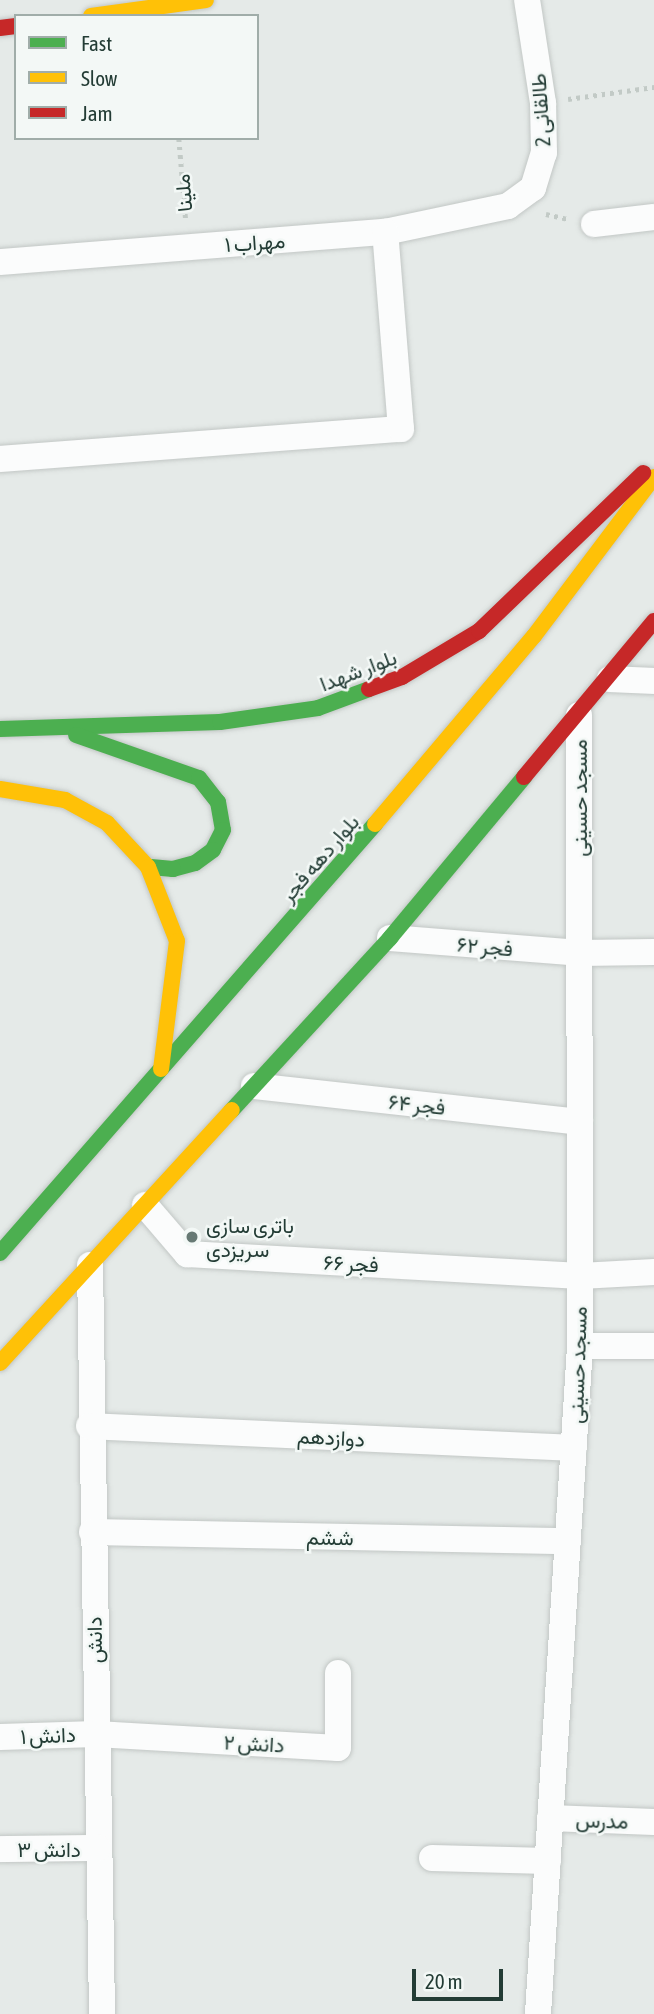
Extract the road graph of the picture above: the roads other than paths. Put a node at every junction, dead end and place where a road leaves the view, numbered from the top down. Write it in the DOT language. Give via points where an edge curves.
graph roads {
  1 [pos="206,0"];
  2 [pos="527,0"];
  3 [pos="105,14"];
  4 [pos="508,206"];
  5 [pos="654,218"];
  6 [pos="594,224"];
  7 [pos="385,232"];
  8 [pos="0,262"];
  9 [pos="0,460"];
  10 [pos="654,462"];
  11 [pos="654,477"];
  12 [pos="654,621"];
  13 [pos="610,678"];
  14 [pos="654,681"];
  15 [pos="579,715"];
  16 [pos="55,727"];
  17 [pos="0,729"];
  18 [pos="0,789"];
  19 [pos="148,867"];
  20 [pos="390,938"];
  21 [pos="654,952"];
  22 [pos="579,953"];
  23 [pos="161,1069"];
  24 [pos="254,1086"];
  25 [pos="580,1122"];
  26 [pos="145,1205"];
  27 [pos="0,1253"];
  28 [pos="89,1265"];
  29 [pos="654,1272"];
  30 [pos="580,1276"];
  31 [pos="580,1346"];
  32 [pos="654,1346"];
  33 [pos="0,1363"];
  34 [pos="89,1426"];
  35 [pos="574,1448"];
  36 [pos="92,1532"];
  37 [pos="568,1541"];
  38 [pos="338,1673"];
  39 [pos="96,1734"];
  40 [pos="0,1737"];
  41 [pos="550,1818"];
  42 [pos="654,1822"];
  43 [pos="0,1849"];
  44 [pos="98,1849"];
  45 [pos="432,1858"];
  46 [pos="548,1861"];
  47 [pos="102,2014"];
  48 [pos="538,2014"];
  1 -- 3 [label="main road"];
  2 -- 4 [label="street, طالقانی 2" via="543,103 544,153 533,188"];
  4 -- 7 [label="street, مهراب ۱"];
  5 -- 6 [label="street"];
  7 -- 8 [label="street, مهراب ۱"];
  7 -- 9 [label="street" via="401,429"];
  10 -- 16 [label="main road, بلوار شهدا" via="479,631 402,677 318,708 220,722"];
  11 -- 23 [label="main road, بلوار دهه فجر" via="534,636"];
  12 -- 13 [label="main road"];
  13 -- 14 [label="street"];
  13 -- 15 [label="main road"];
  15 -- 20 [label="main road"];
  15 -- 22 [label="street, مسجد حسینی"];
  16 -- 17 [label="main road, بلوار شهدا"];
  16 -- 19 [label="main road" via="199,779 218,802 223,830 213,850 195,863 173,869"];
  18 -- 19 [label="main road" via="65,800 107,823"];
  19 -- 23 [label="main road" via="177,941"];
  20 -- 22 [label="street, فجر ۶۲"];
  20 -- 24 [label="main road"];
  21 -- 22 [label="street, فجر ۶۲"];
  22 -- 25 [label="street, مسجد حسینی"];
  23 -- 27 [label="main road, بلوار دهه فجر"];
  24 -- 25 [label="street, فجر ۶۴"];
  24 -- 26 [label="main road"];
  25 -- 30 [label="street, مسجد حسینی"];
  26 -- 28 [label="main road"];
  26 -- 30 [label="street, فجر ۶۶" via="187,1254"];
  28 -- 33 [label="main road"];
  28 -- 34 [label="street, دانش"];
  29 -- 30 [label="street, فجر ۶۶"];
  30 -- 31 [label="street, مسجد حسینی"];
  31 -- 32 [label="street"];
  31 -- 35 [label="street, مسجد حسینی"];
  34 -- 35 [label="street, دوازدهم"];
  34 -- 36 [label="street, دانش"];
  35 -- 37 [label="street, مسجد حسینی"];
  36 -- 37 [label="street, ششم"];
  36 -- 39 [label="street, دانش"];
  37 -- 41 [label="street, مسجد حسینی"];
  38 -- 39 [label="street, دانش ۲" via="338,1748"];
  39 -- 40 [label="street, دانش ۱"];
  39 -- 44 [label="street, دانش"];
  41 -- 42 [label="street, مدرس"];
  41 -- 46 [label="street, مسجد حسینی"];
  43 -- 44 [label="street, دانش ۳"];
  44 -- 47 [label="street, دانش"];
  45 -- 46 [label="street"];
  46 -- 48 [label="street, مسجد حسینی"];
}
